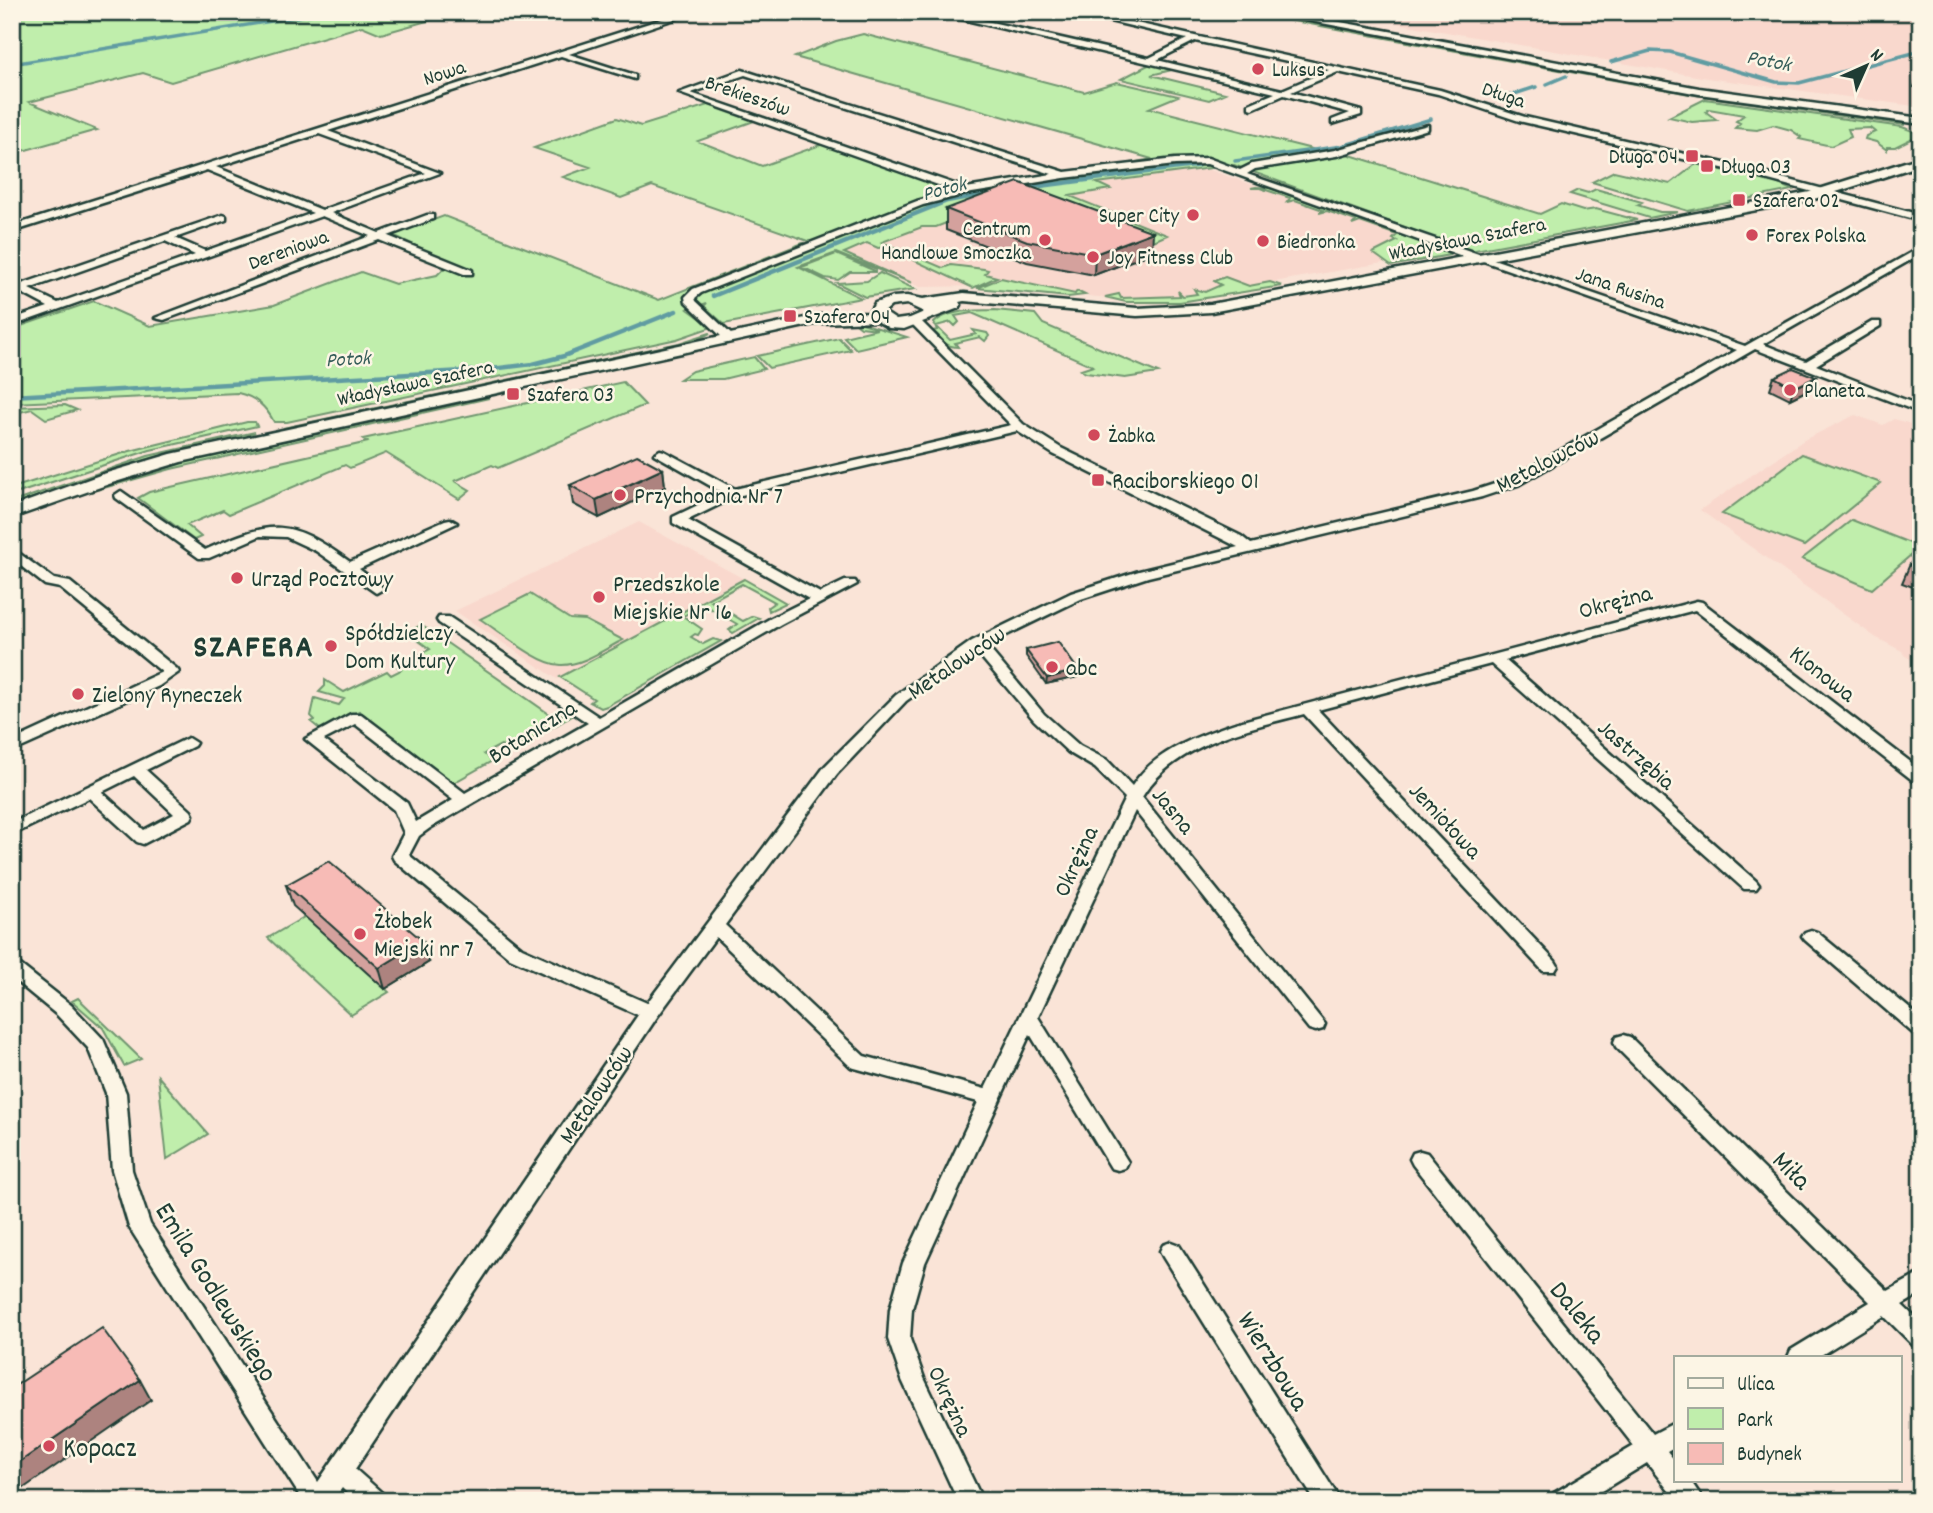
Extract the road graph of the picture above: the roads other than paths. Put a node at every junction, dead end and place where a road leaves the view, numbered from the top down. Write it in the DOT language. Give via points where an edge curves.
graph roads {
  1 [pos="692,12"];
  2 [pos="936,12"];
  3 [pos="1075,12"];
  4 [pos="1268,12"];
  5 [pos="1294,12"];
  6 [pos="1365,28"];
  7 [pos="1194,38"];
  8 [pos="562,54"];
  9 [pos="1151,60"];
  10 [pos="1339,69"];
  11 [pos="632,77"];
  12 [pos="1286,93"];
  13 [pos="1252,106"];
  14 [pos="1921,115"];
  15 [pos="1921,121"];
  16 [pos="1335,122"];
  17 [pos="1425,127"];
  18 [pos="320,131"];
  19 [pos="1921,160"];
  20 [pos="208,167"];
  21 [pos="1237,173"];
  22 [pos="1064,175"];
  23 [pos="965,191"];
  24 [pos="1826,193"];
  25 [pos="321,213"];
  26 [pos="430,217"];
  27 [pos="1921,218"];
  28 [pos="223,219"];
  29 [pos="12,229"];
  30 [pos="378,236"];
  31 [pos="166,238"];
  32 [pos="1921,250"];
  33 [pos="205,255"];
  34 [pos="1482,258"];
  35 [pos="468,272"];
  36 [pos="16,290"];
  37 [pos="57,307"];
  38 [pos="927,307"];
  39 [pos="879,312"];
  40 [pos="160,318"];
  41 [pos="916,322"];
  42 [pos="12,323"];
  43 [pos="1876,324"];
  44 [pos="729,338"];
  45 [pos="1751,347"];
  46 [pos="1807,365"];
  47 [pos="1921,410"];
  48 [pos="1019,427"];
  49 [pos="660,454"];
  50 [pos="733,493"];
  51 [pos="121,495"];
  52 [pos="12,513"];
  53 [pos="450,523"];
  54 [pos="1247,548"];
  55 [pos="12,552"];
  56 [pos="349,568"];
  57 [pos="850,584"];
  58 [pos="376,589"];
  59 [pos="818,598"];
  60 [pos="1696,605"];
  61 [pos="444,620"];
  62 [pos="977,644"];
  63 [pos="1493,658"];
  64 [pos="1307,708"];
  65 [pos="598,723"];
  66 [pos="188,743"];
  67 [pos="12,747"];
  68 [pos="136,769"];
  69 [pos="1921,778"];
  70 [pos="91,791"];
  71 [pos="1133,798"];
  72 [pos="464,801"];
  73 [pos="12,830"];
  74 [pos="412,833"];
  75 [pos="1750,885"];
  76 [pos="714,925"];
  77 [pos="1811,936"];
  78 [pos="1549,966"];
  79 [pos="12,968"];
  80 [pos="650,1012"];
  81 [pos="1029,1017"];
  82 [pos="1316,1024"];
  83 [pos="1921,1029"];
  84 [pos="1623,1042"];
  85 [pos="990,1098"];
  86 [pos="1420,1159"];
  87 [pos="1118,1162"];
  88 [pos="1171,1251"];
  89 [pos="1921,1282"];
  90 [pos="1887,1303"];
  91 [pos="1921,1338"];
  92 [pos="1801,1356"];
  93 [pos="1674,1434"];
  94 [pos="1650,1448"];
  95 [pos="339,1470"];
  96 [pos="1674,1478"];
  97 [pos="1677,1482"];
  98 [pos="318,1501"];
  99 [pos="373,1501"];
  100 [pos="971,1501"];
  101 [pos="1329,1501"];
  102 [pos="1563,1501"];
  103 [pos="1692,1501"];
  1 -- 8 [label="street, Nowa"];
  2 -- 9 [label="street"];
  3 -- 7 [label="street, Długa"];
  4 -- 6 [label="street"];
  5 -- 6 [label="street"];
  6 -- 14 [label="street" via="1704,86"];
  6 -- 15 [label="street" via="1699,91"];
  7 -- 9 [label="street"];
  7 -- 10 [label="street, Długa"];
  8 -- 11 [label="street"];
  8 -- 18 [label="street, Nowa"];
  9 -- 12 [label="street"];
  10 -- 12 [label="street"];
  10 -- 24 [label="street, Długa" via="1440,92 1547,126"];
  12 -- 13 [label="street"];
  12 -- 16 [label="street" via="1358,113"];
  17 -- 21 [label="street" via="1336,153"];
  18 -- 20 [label="street, Nowa"];
  18 -- 25 [label="street" via="435,173"];
  19 -- 24 [label="street, Władysława Szafera"];
  20 -- 25 [label="street"];
  20 -- 29 [label="street, Nowa"];
  21 -- 22 [label="street, Brekieszów" via="1208,161 1191,160"];
  21 -- 34 [label="street"];
  22 -- 23 [label="street, Brekieszów"];
  22 -- 23 [label="street, Brekieszów" via="745,72 684,93"];
  23 -- 44 [label="street" via="920,203 697,291 691,302"];
  24 -- 27 [label="street, Długa"];
  24 -- 34 [label="street, Władysława Szafera"];
  25 -- 30 [label="street"];
  25 -- 33 [label="street"];
  26 -- 30 [label="street, Dereniowa"];
  28 -- 31 [label="street"];
  30 -- 35 [label="street"];
  30 -- 40 [label="street, Dereniowa"];
  31 -- 33 [label="street"];
  31 -- 36 [label="street"];
  32 -- 45 [label="street, Metalowców"];
  33 -- 37 [label="street"];
  34 -- 38 [label="street, Władysława Szafera" via="1185,311 1112,311 974,299"];
  34 -- 45 [label="street, Jana Rusina"];
  36 -- 37 [label="street"];
  37 -- 42 [label="street"];
  38 -- 39 [label="street" via="899,300"];
  38 -- 41 [label="street" via="927,318"];
  39 -- 41 [label="street" via="890,322"];
  39 -- 44 [label="street, Władysława Szafera"];
  41 -- 48 [label="street"];
  43 -- 46 [label="street"];
  44 -- 52 [label="street, Władysława Szafera" via="177,458"];
  45 -- 46 [label="street, Jana Rusina"];
  45 -- 54 [label="street, Metalowców" via="1514,482"];
  46 -- 47 [label="street, Jana Rusina"];
  48 -- 50 [label="street"];
  48 -- 54 [label="street"];
  49 -- 50 [label="street"];
  50 -- 59 [label="street" via="678,520"];
  51 -- 56 [label="street" via="204,555 260,531 288,530"];
  53 -- 56 [label="street"];
  54 -- 62 [label="street, Metalowców" via="1076,596"];
  55 -- 67 [label="street" via="50,582 65,585 172,672"];
  56 -- 58 [label="street"];
  57 -- 59 [label="street"];
  59 -- 65 [label="street"];
  60 -- 63 [label="street, Okrężna"];
  60 -- 69 [label="street, Klonowa"];
  61 -- 65 [label="street, Botaniczna"];
  62 -- 71 [label="street, Jasna" via="1039,717 1074,749 1109,771"];
  62 -- 76 [label="street, Metalowców" via="901,698 847,750"];
  63 -- 64 [label="street, Okrężna"];
  63 -- 75 [label="street, Jastrzębia"];
  64 -- 71 [label="street, Okrężna" via="1240,726 1193,745 1150,772"];
  64 -- 78 [label="street, Jemiołowa"];
  65 -- 72 [label="street, Botaniczna"];
  66 -- 68 [label="street"];
  68 -- 70 [label="street"];
  68 -- 70 [label="street" via="185,815 143,838"];
  70 -- 73 [label="street"];
  71 -- 81 [label="street, Okrężna"];
  71 -- 82 [label="street, Jasna"];
  72 -- 74 [label="street, Botaniczna"];
  72 -- 74 [label="street" via="356,717 313,739 401,807"];
  74 -- 80 [label="street" via="400,856 516,953"];
  76 -- 80 [label="street, Metalowców"];
  76 -- 85 [label="street" via="858,1062"];
  77 -- 83 [label="street"];
  79 -- 98 [label="street, Emila Godlewskiego" via="64,1010 96,1044 116,1093 122,1170 140,1227"];
  80 -- 95 [label="street, Metalowców"];
  81 -- 85 [label="street, Okrężna"];
  81 -- 87 [label="street"];
  84 -- 90 [label="street, Miła"];
  85 -- 100 [label="street, Okrężna" via="914,1263 901,1309 899,1339 913,1380"];
  86 -- 94 [label="street, Daleka"];
  88 -- 101 [label="street, Wierzbowa"];
  89 -- 90 [label="street"];
  90 -- 91 [label="street, Miła"];
  90 -- 92 [label="street"];
  93 -- 94 [label="street"];
  94 -- 96 [label="street, Daleka"];
  94 -- 102 [label="street"];
  95 -- 98 [label="street, Metalowców"];
  95 -- 99 [label="street"];
  97 -- 103 [label="street, Daleka"];
}
